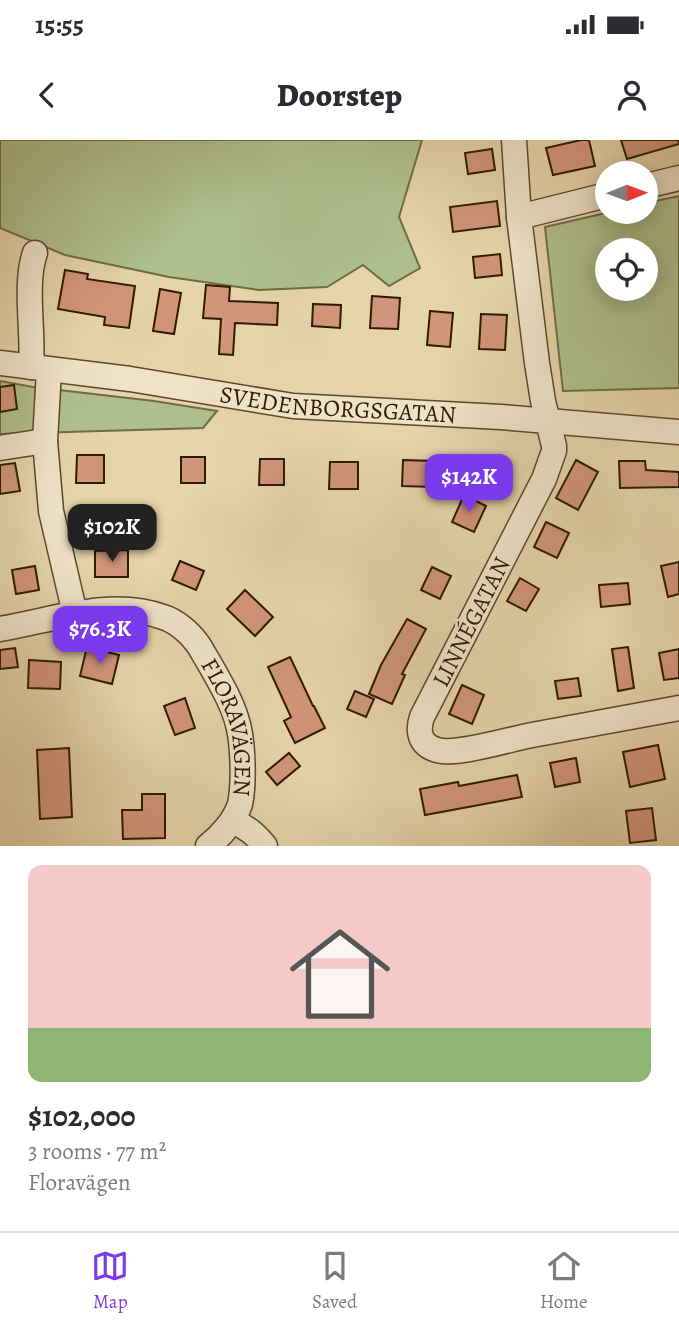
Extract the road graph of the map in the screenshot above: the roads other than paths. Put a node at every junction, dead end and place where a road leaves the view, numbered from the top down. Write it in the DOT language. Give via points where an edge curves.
graph roads {
  1 [pos="514,140"];
  2 [pos="679,178"];
  3 [pos="658,183"];
  4 [pos="595,198"];
  5 [pos="519,217"];
  6 [pos="35,253"];
  7 [pos="0,363"];
  8 [pos="40,368"];
  9 [pos="547,421"];
  10 [pos="679,432"];
  11 [pos="46,441"];
  12 [pos="0,448"];
  13 [pos="75,614"];
  14 [pos="0,629"];
  15 [pos="679,708"];
  16 [pos="232,821"];
  17 [pos="208,846"];
  18 [pos="265,846"];
  1 -- 5 [label="street, LINNÉGATAN"];
  2 -- 3 [label="street"];
  4 -- 5 [label="street"];
  5 -- 9 [label="street, LINNÉGATAN"];
  6 -- 8 [label="street" via="30,278 33,351"];
  7 -- 8 [label="street, SVEDENBORGSGATAN"];
  8 -- 9 [label="street, SVEDENBORGSGATAN" via="293,406"];
  8 -- 11 [label="street"];
  9 -- 10 [label="street, SVEDENBORGSGATAN"];
  9 -- 15 [label="street, LINNÉGATAN" via="555,446 544,479 422,717 420,735 435,750 457,751"];
  11 -- 12 [label="street"];
  11 -- 13 [label="street" via="51,511"];
  13 -- 14 [label="street, FLORAVÄGEN"];
  13 -- 16 [label="street, FLORAVÄGEN" via="148,612 168,618 197,643 224,689 240,733 240,804"];
  16 -- 17 [label="street, FLORAVÄGEN"];
  16 -- 18 [label="street" via="254,832"];
}
